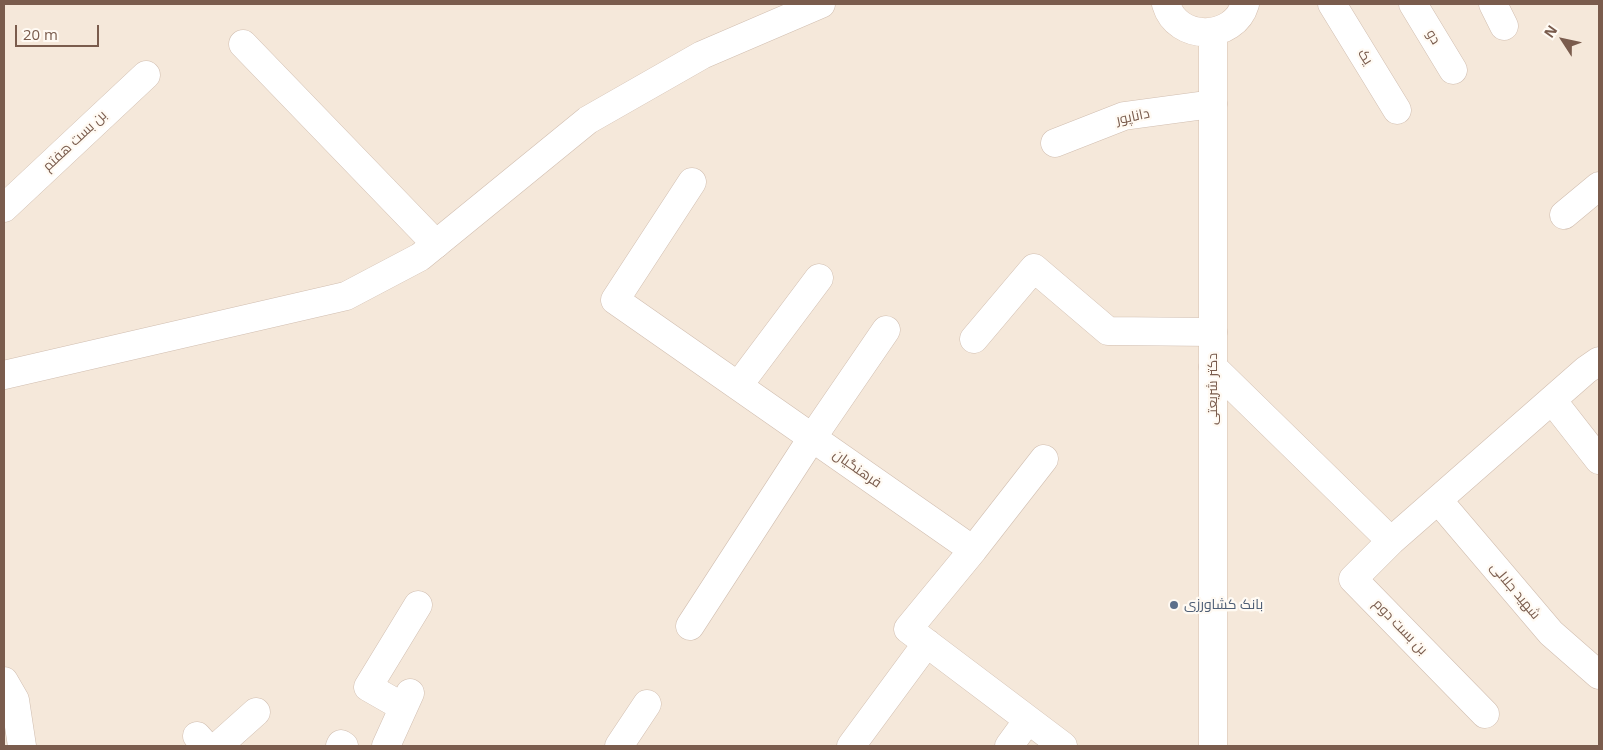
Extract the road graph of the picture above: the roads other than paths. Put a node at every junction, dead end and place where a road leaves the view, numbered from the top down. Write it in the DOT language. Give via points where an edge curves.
graph roads {
  1 [pos="821,4"];
  2 [pos="1166,4"];
  3 [pos="1245,4"];
  4 [pos="1332,4"];
  5 [pos="1413,4"];
  6 [pos="1213,33"];
  7 [pos="243,44"];
  8 [pos="1453,70"];
  9 [pos="146,74"];
  10 [pos="1213,104"];
  11 [pos="1398,110"];
  12 [pos="1055,143"];
  13 [pos="692,182"];
  14 [pos="1599,186"];
  15 [pos="4,208"];
  16 [pos="1564,215"];
  17 [pos="436,244"];
  18 [pos="819,278"];
  19 [pos="886,330"];
  20 [pos="1213,332"];
  21 [pos="974,339"];
  22 [pos="1599,361"];
  23 [pos="1213,368"];
  24 [pos="4,375"];
  25 [pos="738,386"];
  26 [pos="1552,400"];
  27 [pos="812,438"];
  28 [pos="1044,459"];
  29 [pos="1599,460"];
  30 [pos="1438,500"];
  31 [pos="1391,540"];
  32 [pos="973,550"];
  33 [pos="418,605"];
  34 [pos="690,626"];
  35 [pos="927,643"];
  36 [pos="1599,675"];
  37 [pos="4,681"];
  38 [pos="647,704"];
  39 [pos="256,712"];
  40 [pos="1485,714"];
  41 [pos="1028,720"];
  42 [pos="207,743"];
  43 [pos="22,746"];
  44 [pos="340,746"];
  45 [pos="344,746"];
  46 [pos="386,746"];
  47 [pos="619,746"];
  48 [pos="851,746"];
  49 [pos="1009,746"];
  50 [pos="1063,746"];
  51 [pos="1213,746"];
  1 -- 17 [label="street" via="702,55 588,120"];
  2 -- 6 [label="street" via="1174,19 1185,28"];
  3 -- 6 [label="street" via="1237,19"];
  4 -- 11 [label="street, یک"];
  5 -- 8 [label="street, دو"];
  6 -- 10 [label="street, دکتر شریعتی"];
  7 -- 17 [label="street"];
  9 -- 15 [label="street, بن بست هفتم"];
  10 -- 12 [label="street, داناپور" via="1124,116"];
  10 -- 20 [label="street, دکتر شریعتی"];
  13 -- 25 [label="street, فرهنگیان" via="615,300"];
  14 -- 16 [label="street"];
  17 -- 24 [label="street" via="420,257 346,296"];
  18 -- 25 [label="street"];
  19 -- 27 [label="street"];
  20 -- 21 [label="street" via="1108,331 1034,268"];
  20 -- 23 [label="street, دکتر شریعتی"];
  22 -- 26 [label="street"];
  23 -- 31 [label="street"];
  23 -- 51 [label="street, دکتر شریعتی"];
  25 -- 27 [label="street, فرهنگیان"];
  26 -- 29 [label="street"];
  26 -- 30 [label="street"];
  27 -- 32 [label="street, فرهنگیان"];
  27 -- 34 [label="street"];
  28 -- 32 [label="street"];
  30 -- 31 [label="street"];
  30 -- 36 [label="street, شهید جلالی" via="1551,633"];
  31 -- 40 [label="street, بن بست دوم" via="1353,579"];
  32 -- 35 [label="street" via="908,629"];
  33 -- 46 [label="street" via="368,687 407,700"];
  35 -- 41 [label="street"];
  35 -- 48 [label="street"];
  37 -- 43 [label="street" via="15,700"];
  38 -- 47 [label="street"];
  39 -- 42 [label="street"];
  41 -- 49 [label="street"];
  41 -- 50 [label="street"];
  44 -- 45 [label="street"];
}
